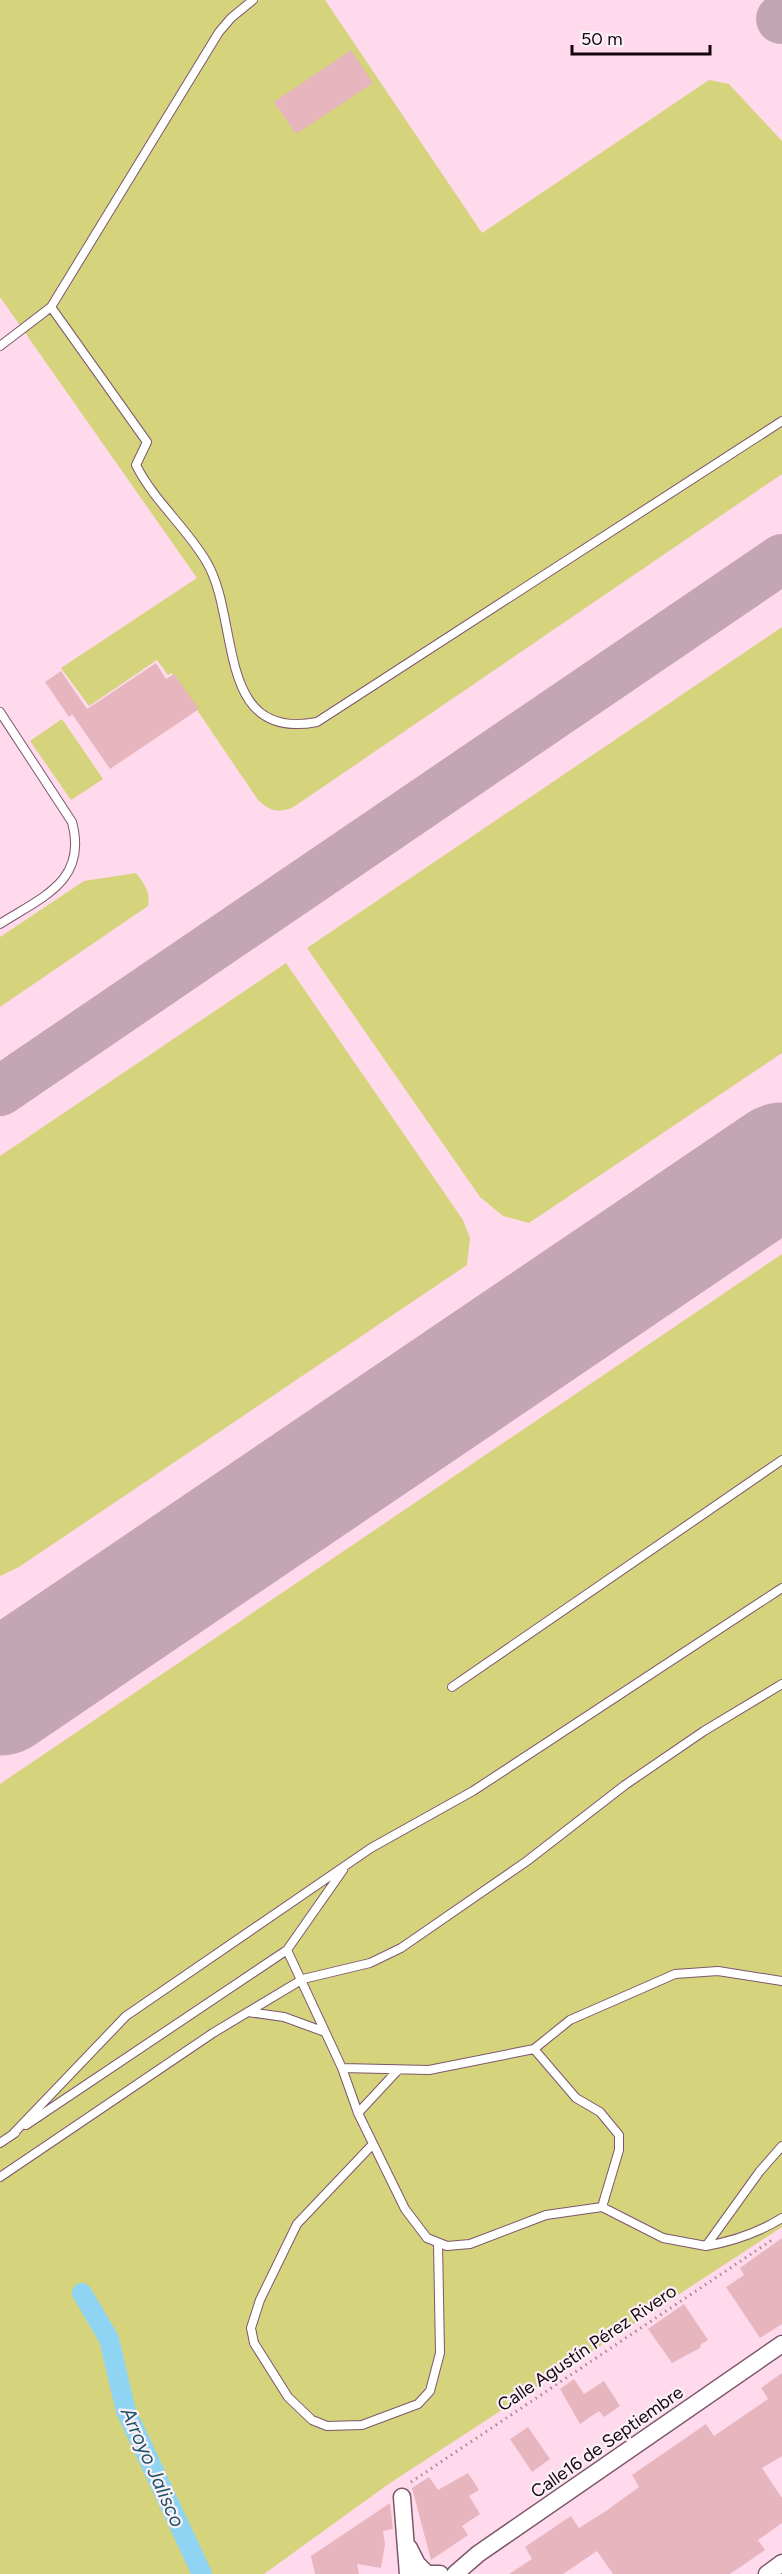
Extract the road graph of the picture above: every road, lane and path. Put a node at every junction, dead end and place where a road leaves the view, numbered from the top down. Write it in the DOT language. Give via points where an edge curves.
graph roads {
  1 [pos="253,0"];
  2 [pos="51,307"];
  3 [pos="0,346"];
  4 [pos="782,421"];
  5 [pos="0,712"];
  6 [pos="0,924"];
  7 [pos="782,1460"];
  8 [pos="782,1588"];
  9 [pos="782,1684"];
  10 [pos="452,1687"];
  11 [pos="346,1866"];
  12 [pos="287,1950"];
  13 [pos="303,1978"];
  14 [pos="782,1981"];
  15 [pos="248,2012"];
  16 [pos="325,2032"];
  17 [pos="534,2049"];
  18 [pos="342,2068"];
  19 [pos="398,2070"];
  20 [pos="358,2113"];
  21 [pos="12,2135"];
  22 [pos="0,2143"];
  23 [pos="373,2144"];
  24 [pos="782,2146"];
  25 [pos="0,2177"];
  26 [pos="602,2207"];
  27 [pos="782,2218"];
  28 [pos="782,2234"];
  29 [pos="438,2242"];
  30 [pos="706,2246"];
  31 [pos="782,2344"];
  32 [pos="404,2491"];
  33 [pos="406,2542"];
  34 [pos="478,2554"];
  35 [pos="782,2564"];
  36 [pos="408,2574"];
  37 [pos="440,2574"];
  38 [pos="455,2574"];
  39 [pos="478,2574"];
  40 [pos="767,2574"];
  1 -- 2 [label="lane" via="219,32"];
  2 -- 3 [label="lane"];
  2 -- 4 [label="lane" via="147,442 136,465 144,481 206,560 221,593 234,668 251,703 269,721 297,726 317,722"];
  5 -- 6 [label="lane" via="72,822 77,839 76,858 60,885"];
  7 -- 10 [label="lane"];
  8 -- 11 [label="lane" via="473,1791"];
  9 -- 13 [label="lane" via="694,1737 527,1861 401,1948 370,1963"];
  11 -- 12 [label="lane"];
  11 -- 21 [label="lane" via="126,2016"];
  12 -- 13 [label="lane"];
  12 -- 21 [label="lane"];
  13 -- 15 [label="lane"];
  13 -- 16 [label="lane"];
  14 -- 17 [label="lane" via="718,1971 675,1974 570,2020"];
  15 -- 16 [label="lane" via="284,2017"];
  15 -- 25 [label="lane"];
  16 -- 18 [label="lane"];
  17 -- 19 [label="lane" via="429,2070"];
  17 -- 26 [label="lane" via="576,2098 600,2112 619,2135 620,2150"];
  18 -- 19 [label="lane"];
  18 -- 20 [label="lane"];
  19 -- 20 [label="lane"];
  20 -- 23 [label="lane"];
  21 -- 22 [label="lane"];
  23 -- 29 [label="lane" via="405,2209 428,2238"];
  23 -- 29 [label="lane" via="297,2224 260,2300 251,2328 254,2343 288,2397 312,2420 327,2426 362,2425 418,2404 430,2391 440,2353"];
  24 -- 30 [label="lane"];
  26 -- 29 [label="lane" via="546,2215 470,2244 447,2246"];
  26 -- 30 [label="lane" via="663,2238"];
  27 -- 30 [label="lane" via="735,2241"];
  28 -- 32 [label="path, Calle Agustín Pérez Rivero"];
  31 -- 34 [label="street, Calle16 de Septiembre"];
  32 -- 33 [label="street"];
  33 -- 36 [label="street"];
  33 -- 37 [label="street" via="427,2574"];
  34 -- 38 [label="street, Calle16 de Septiembre"];
  34 -- 39 [label="street"];
  35 -- 40 [label="street"];
}
